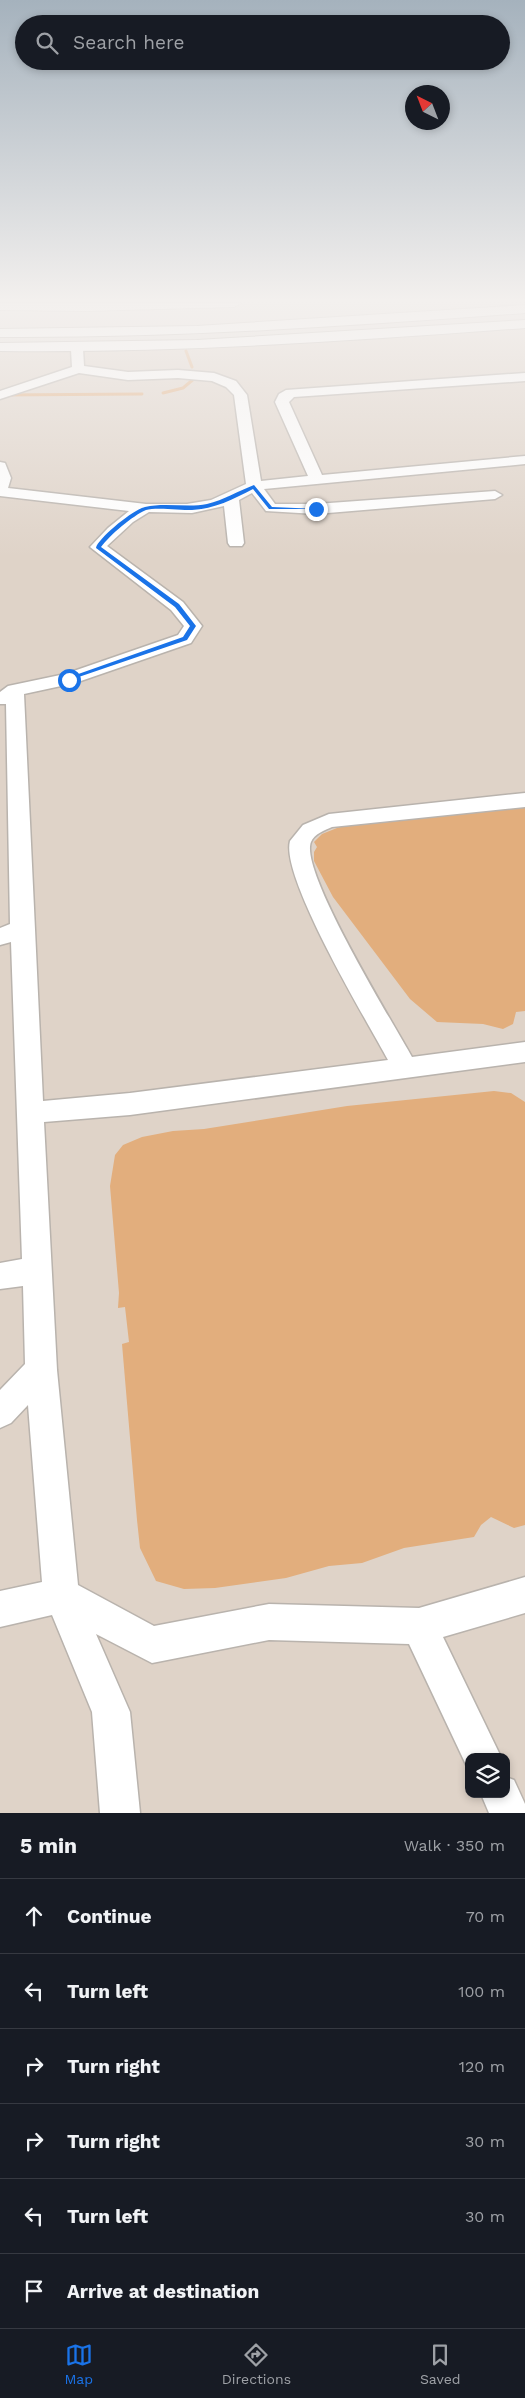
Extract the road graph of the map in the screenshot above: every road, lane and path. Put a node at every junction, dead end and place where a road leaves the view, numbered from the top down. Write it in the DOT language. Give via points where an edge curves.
graph roads {
  1 [pos="22,388"];
  2 [pos="234,388"];
  3 [pos="370,388"];
  4 [pos="0,395"];
  5 [pos="525,460"];
  6 [pos="0,466"];
  7 [pos="316,480"];
  8 [pos="254,486"];
  9 [pos="0,491"];
  10 [pos="495,495"];
  11 [pos="231,499"];
  12 [pos="145,508"];
  13 [pos="236,543"];
  14 [pos="8,696"];
  15 [pos="525,800"];
  16 [pos="11,932"];
  17 [pos="525,1052"];
  18 [pos="405,1067"];
  19 [pos="30,1113"];
  20 [pos="37,1270"];
  21 [pos="0,1276"];
  22 [pos="41,1370"];
  23 [pos="0,1412"];
  24 [pos="62,1595"];
  25 [pos="525,1595"];
  26 [pos="0,1609"];
  27 [pos="418,1626"];
  28 [pos="480,1753"];
  29 [pos="502,1798"];
  30 [pos="120,1813"];
  31 [pos="509,1813"];
  1 -- 4 [label="lane"];
  2 -- 8 [label="lane" via="240,395"];
  3 -- 7 [label="lane" via="291,393 284,397 282,402"];
  5 -- 7 [label="lane"];
  6 -- 9 [label="lane" via="4,478"];
  7 -- 8 [label="lane"];
  8 -- 10 [label="lane" via="271,508 316,509"];
  8 -- 11 [label="lane"];
  9 -- 12 [label="lane"];
  11 -- 12 [label="lane" via="194,508"];
  11 -- 13 [label="lane"];
  12 -- 14 [label="lane" via="107,535 98,547 177,606 193,626 185,639 69,680"];
  14 -- 16 [label="lane"];
  15 -- 18 [label="lane" via="330,822 308,829 298,845 301,868"];
  16 -- 19 [label="lane"];
  17 -- 18 [label="lane"];
  18 -- 19 [label="lane" via="130,1104"];
  19 -- 20 [label="lane"];
  20 -- 21 [label="lane"];
  20 -- 22 [label="lane"];
  22 -- 23 [label="lane"];
  22 -- 24 [label="lane"];
  24 -- 26 [label="lane"];
  24 -- 27 [label="lane" via="152,1645 269,1622"];
  24 -- 30 [label="lane" via="111,1712"];
  25 -- 27 [label="lane"];
  27 -- 28 [label="lane"];
  29 -- 31 [label="lane"];
}
